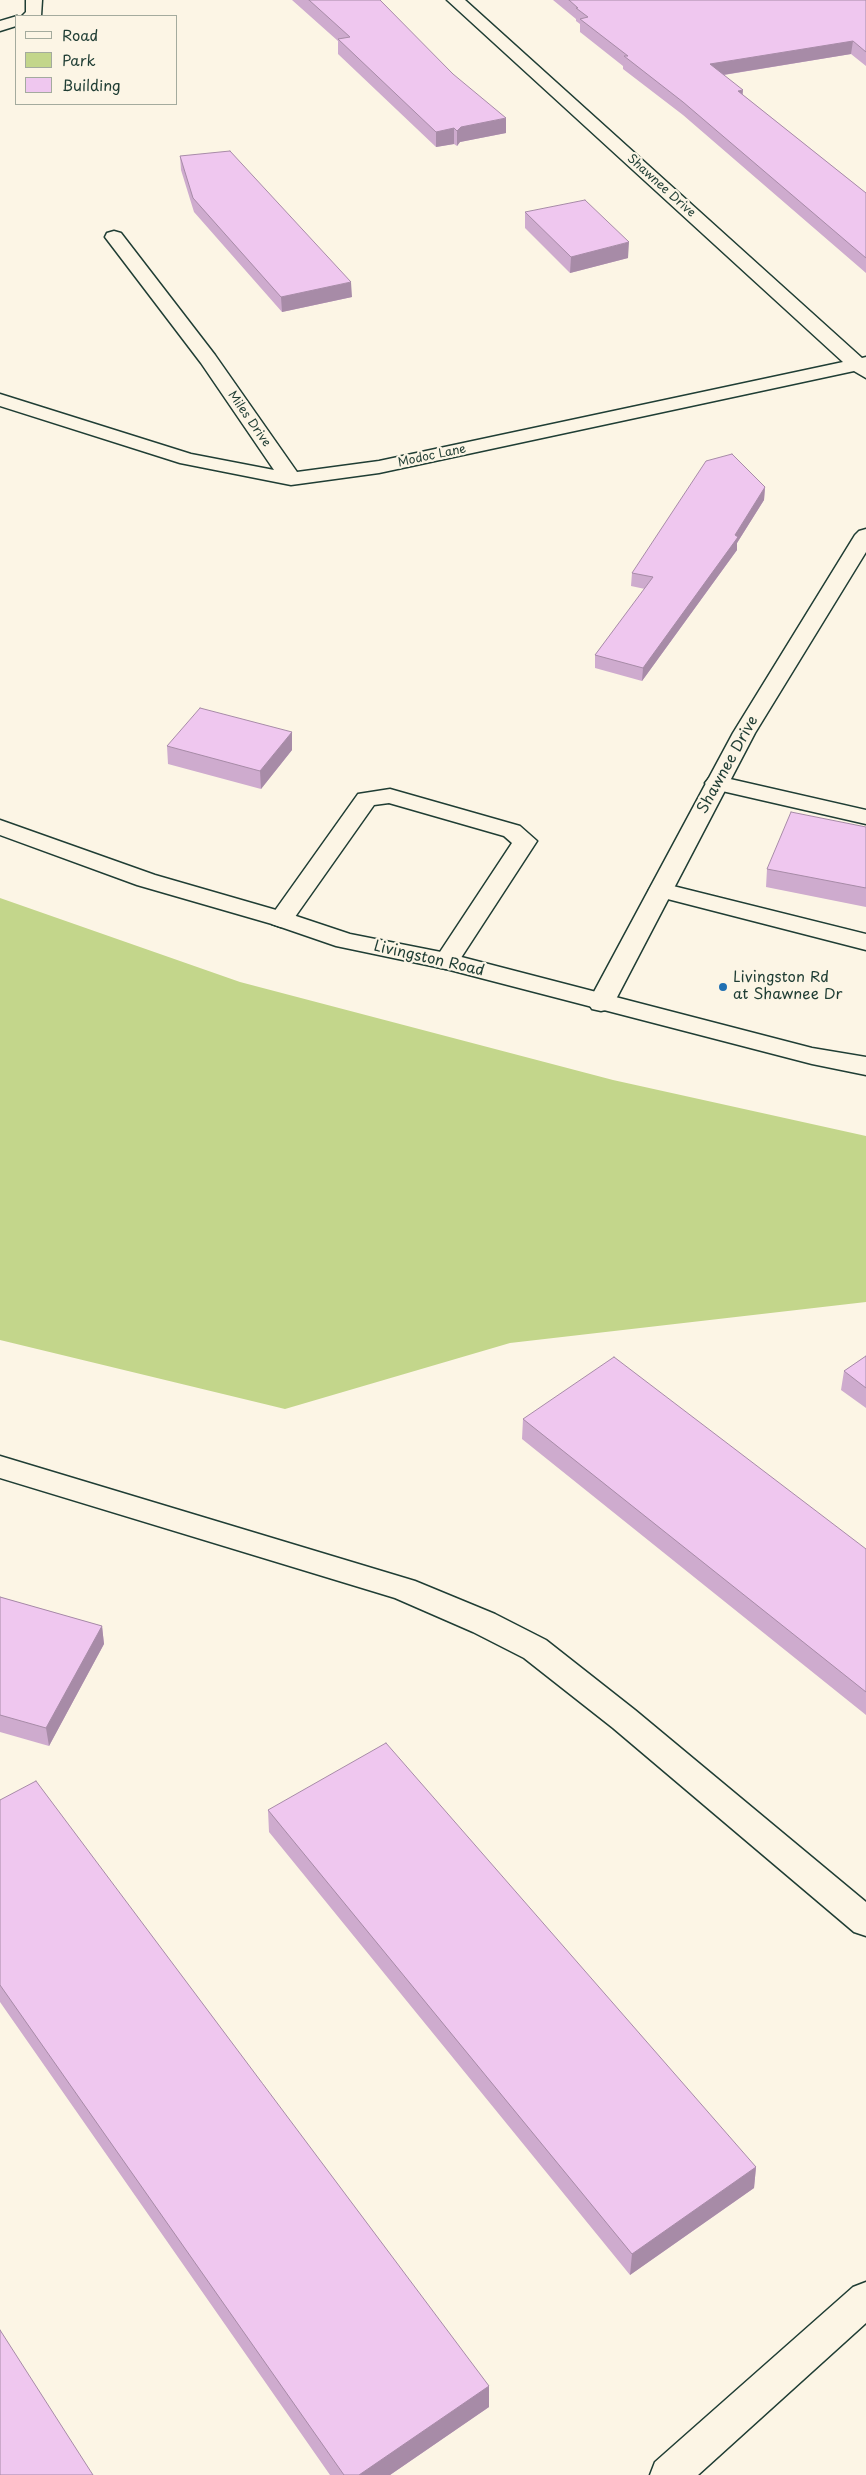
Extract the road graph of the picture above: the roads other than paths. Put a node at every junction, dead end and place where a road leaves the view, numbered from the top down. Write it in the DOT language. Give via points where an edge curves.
graph roads {
  1 [pos="34,0"];
  2 [pos="455,0"];
  3 [pos="34,15"];
  4 [pos="15,21"];
  5 [pos="0,26"];
  6 [pos="114,238"];
  7 [pos="863,367"];
  8 [pos="0,400"];
  9 [pos="291,479"];
  10 [pos="866,535"];
  11 [pos="717,783"];
  12 [pos="866,817"];
  13 [pos="0,827"];
  14 [pos="661,890"];
  15 [pos="281,919"];
  16 [pos="866,942"];
  17 [pos="446,961"];
  18 [pos="601,1003"];
  19 [pos="866,1066"];
  20 [pos="0,1467"];
  21 [pos="866,1922"];
  22 [pos="866,2299"];
  23 [pos="669,2475"];
  1 -- 3 [label="street"];
  2 -- 7 [label="street, Shawnee Drive"];
  4 -- 5 [label="street"];
  6 -- 9 [label="street, Miles Drive" via="208,359"];
  7 -- 9 [label="street, Modoc Lane" via="379,467"];
  8 -- 9 [label="street, Modoc Lane" via="187,459"];
  10 -- 11 [label="street, Shawnee Drive" via="744,733"];
  11 -- 12 [label="street"];
  11 -- 14 [label="street, Shawnee Drive"];
  13 -- 15 [label="street, Livingston Road" via="146,880"];
  14 -- 16 [label="street"];
  14 -- 18 [label="street, Shawnee Drive"];
  15 -- 17 [label="street, Livingston Road" via="345,941"];
  15 -- 17 [label="street" via="366,799 390,796 512,831 525,841"];
  17 -- 18 [label="street, Livingston Road"];
  18 -- 19 [label="street, Livingston Road" via="812,1056"];
  20 -- 21 [label="street" via="404,1589 518,1640 535,1649 624,1719"];
  22 -- 23 [label="street"];
}
